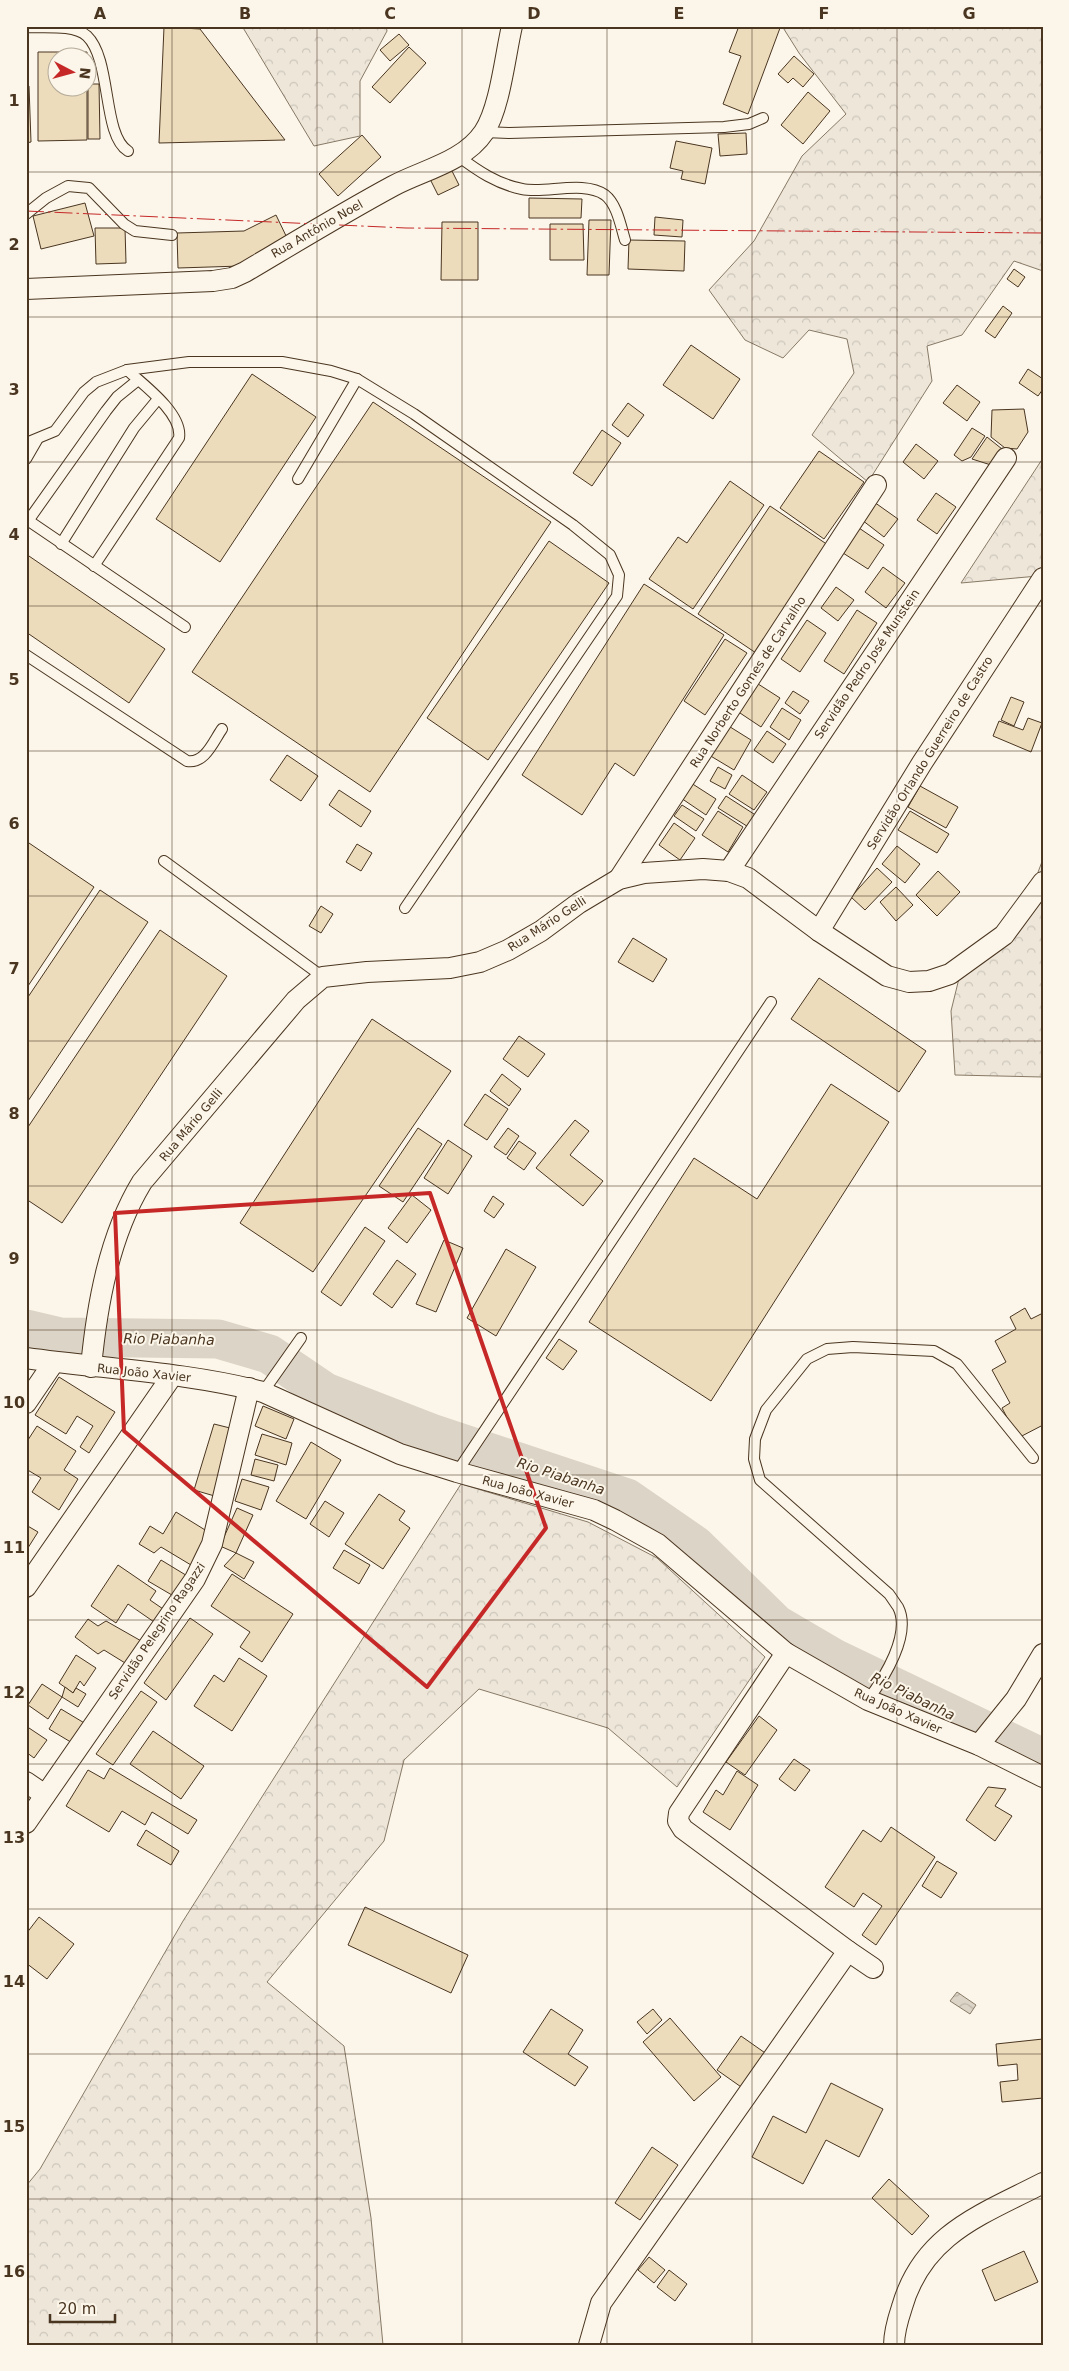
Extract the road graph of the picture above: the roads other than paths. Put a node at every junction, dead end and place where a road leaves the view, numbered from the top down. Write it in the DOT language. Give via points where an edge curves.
graph roads {
  1 [pos="512,26"];
  2 [pos="26,27"];
  3 [pos="763,118"];
  4 [pos="484,132"];
  5 [pos="128,151"];
  6 [pos="458,156"];
  7 [pos="26,214"];
  8 [pos="172,235"];
  9 [pos="625,240"];
  10 [pos="26,289"];
  11 [pos="127,370"];
  12 [pos="357,379"];
  13 [pos="138,380"];
  14 [pos="158,399"];
  15 [pos="37,440"];
  16 [pos="26,443"];
  17 [pos="1006,458"];
  18 [pos="26,459"];
  19 [pos="298,479"];
  20 [pos="876,486"];
  21 [pos="27,520"];
  22 [pos="61,544"];
  23 [pos="94,566"];
  24 [pos="1043,578"];
  25 [pos="185,627"];
  26 [pos="26,655"];
  27 [pos="222,729"];
  28 [pos="164,861"];
  29 [pos="729,871"];
  30 [pos="619,879"];
  31 [pos="1043,882"];
  32 [pos="405,908"];
  33 [pos="818,930"];
  34 [pos="323,978"];
  35 [pos="771,1002"];
  36 [pos="301,1338"];
  37 [pos="26,1358"];
  38 [pos="92,1358"];
  39 [pos="54,1362"];
  40 [pos="172,1376"];
  41 [pos="256,1390"];
  42 [pos="26,1403"];
  43 [pos="1033,1458"];
  44 [pos="457,1472"];
  45 [pos="26,1587"];
  46 [pos="786,1653"];
  47 [pos="1043,1654"];
  48 [pos="870,1697"];
  49 [pos="979,1745"];
  50 [pos="1043,1777"];
  51 [pos="26,1782"];
  52 [pos="45,1795"];
  53 [pos="26,1823"];
  54 [pos="848,1952"];
  55 [pos="872,1968"];
  56 [pos="1043,2183"];
  57 [pos="589,2345"];
  58 [pos="894,2345"];
  1 -- 4 [label="street, Rua Antônio Noel" via="492,116"];
  2 -- 5 [label="lane" via="71,30 86,36 97,52 114,127 121,146"];
  3 -- 4 [label="lane" via="749,124 724,127"];
  4 -- 6 [label="street, Rua Antônio Noel" via="475,145"];
  6 -- 9 [label="lane" via="498,182 523,190 586,189 605,195 615,210"];
  6 -- 10 [label="street, Rua Antônio Noel" via="405,180 232,278"];
  7 -- 8 [label="lane" via="68,186 89,188 124,224 136,231"];
  11 -- 12 [label="lane" via="189,362 282,362"];
  11 -- 13 [label="lane"];
  11 -- 15 [label="lane" via="96,382 84,392 55,431"];
  12 -- 19 [label="lane"];
  12 -- 32 [label="lane" via="414,414 573,525 610,555 619,575 617,596"];
  13 -- 14 [label="lane"];
  13 -- 21 [label="lane" via="117,397"];
  14 -- 22 [label="lane" via="134,428"];
  14 -- 23 [label="lane" via="177,422 179,438"];
  15 -- 16 [label="lane"];
  15 -- 18 [label="lane"];
  17 -- 29 [label="street, Servidão Pedro José Munstein"];
  20 -- 30 [label="street, Rua Norberto Gomes de Carvalho"];
  21 -- 22 [label="lane"];
  22 -- 23 [label="lane"];
  23 -- 25 [label="lane"];
  24 -- 33 [label="street, Servidão Orlando Guerreiro de Castro"];
  26 -- 27 [label="lane" via="187,761 202,759"];
  28 -- 34 [label="lane"];
  29 -- 30 [label="street, Rua Mário Gelli" via="671,870"];
  29 -- 33 [label="street, Rua Mário Gelli" via="748,878"];
  30 -- 34 [label="street, Rua Mário Gelli" via="541,931 480,962 450,968 344,973"];
  31 -- 33 [label="street, Rua Mário Gelli" via="1004,935 950,974 929,981 909,982 886,976"];
  34 -- 38 [label="street, Rua Mário Gelli" via="296,1000 142,1182 128,1204 108,1267"];
  35 -- 44 [label="lane"];
  36 -- 41 [label="lane"];
  37 -- 39 [label="street, Rua João Xavier"];
  38 -- 39 [label="street, Rua João Xavier"];
  38 -- 40 [label="street, Rua João Xavier"];
  39 -- 42 [label="street"];
  40 -- 41 [label="street, Rua João Xavier"];
  40 -- 45 [label="street"];
  41 -- 44 [label="street, Rua João Xavier" via="400,1454"];
  41 -- 52 [label="street, Servidão Pelegrino Ragazzi" via="205,1562"];
  43 -- 48 [label="lane" via="957,1364 934,1351 827,1349 807,1359 766,1410 755,1439 754,1460 760,1480 889,1594 899,1608 902,1628 897,1650"];
  44 -- 46 [label="street, Rua João Xavier" via="594,1510 622,1524 658,1544"];
  46 -- 48 [label="street, Rua João Xavier"];
  46 -- 54 [label="street" via="679,1813 678,1821 683,1829"];
  47 -- 49 [label="street" via="1016,1699"];
  48 -- 49 [label="street, Rua João Xavier"];
  49 -- 50 [label="street, Rua João Xavier"];
  51 -- 52 [label="street"];
  52 -- 53 [label="street, Servidão Pelegrino Ragazzi"];
  54 -- 55 [label="street"];
  54 -- 57 [label="street" via="601,2303"];
  56 -- 58 [label="street" via="972,2217 933,2249 920,2264 907,2289"];
}
